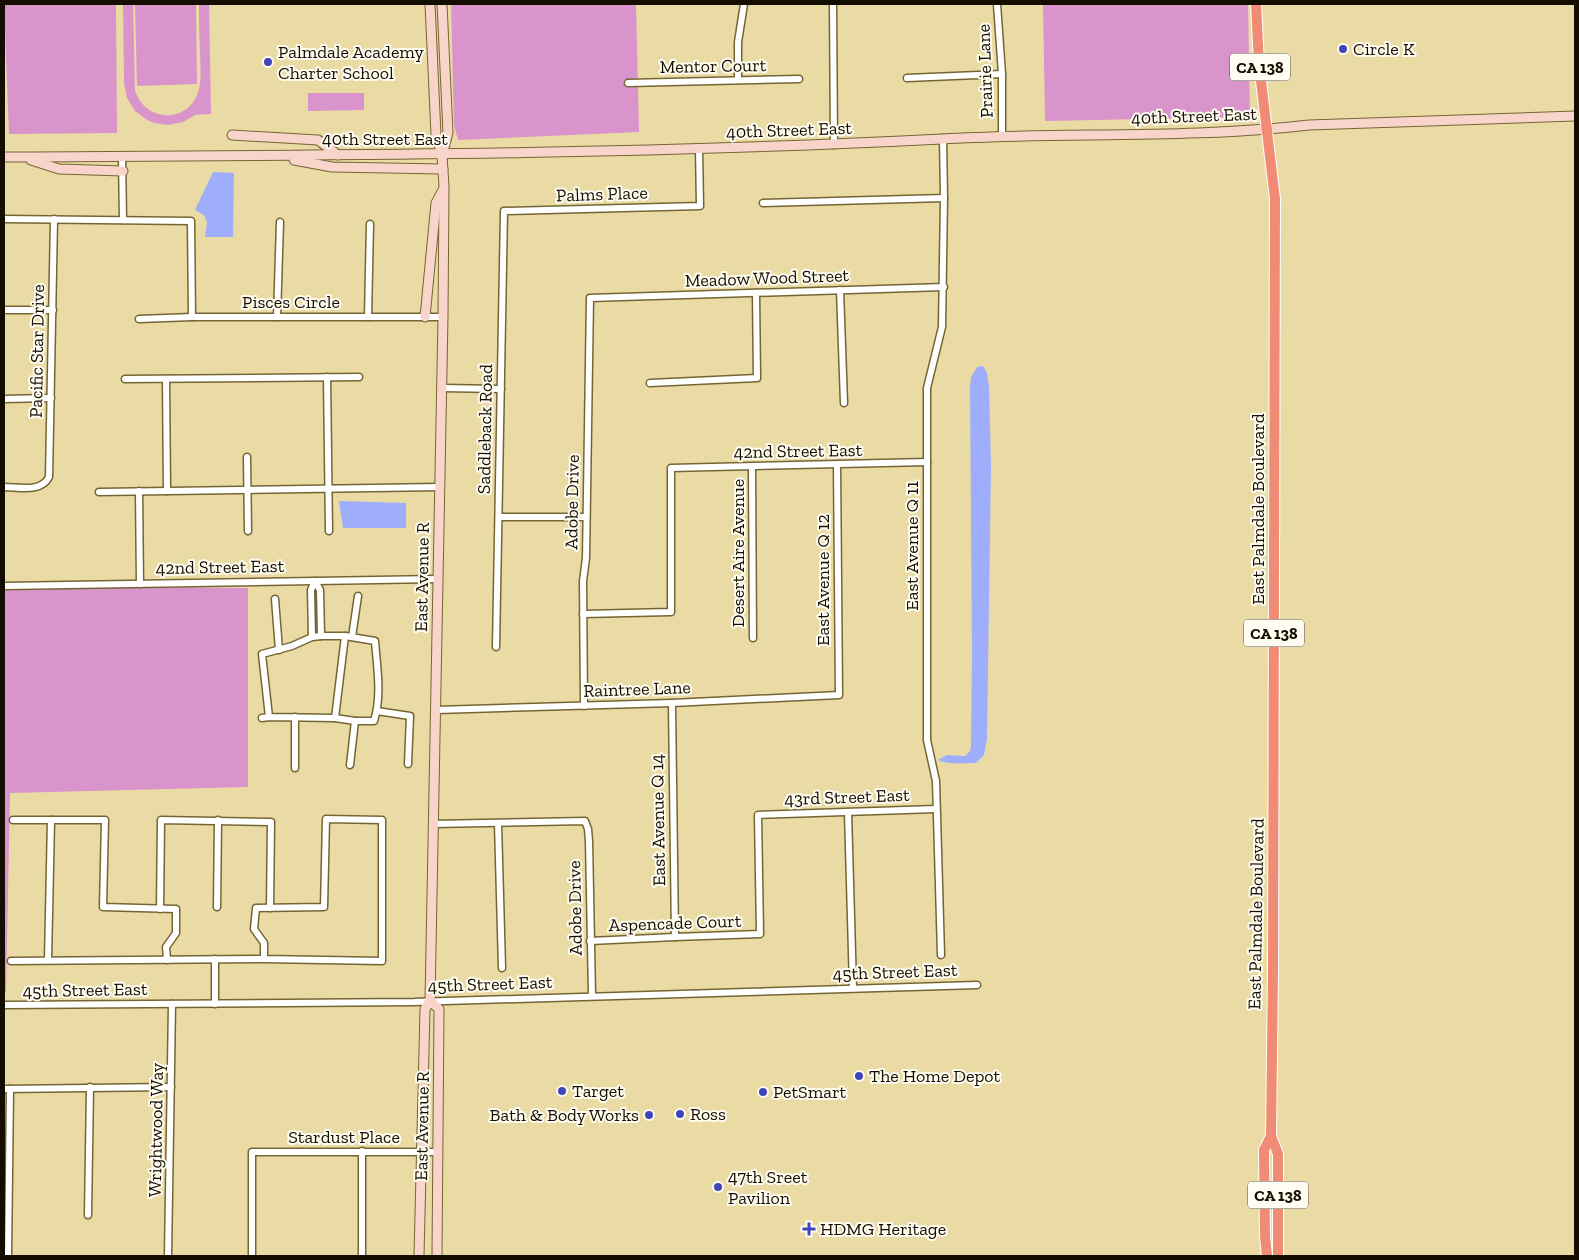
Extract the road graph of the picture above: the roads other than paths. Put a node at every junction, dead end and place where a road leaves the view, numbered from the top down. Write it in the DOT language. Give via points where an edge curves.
graph roads {
  1 [pos="430,4"];
  2 [pos="442,4"];
  3 [pos="744,4"];
  4 [pos="833,4"];
  5 [pos="997,4"];
  6 [pos="1256,4"];
  7 [pos="1002,74"];
  8 [pos="907,78"];
  9 [pos="799,79"];
  10 [pos="738,80"];
  11 [pos="628,83"];
  12 [pos="1575,116"];
  13 [pos="1267,130"];
  14 [pos="232,135"];
  15 [pos="1002,136"];
  16 [pos="943,138"];
  17 [pos="834,145"];
  18 [pos="699,149"];
  19 [pos="442,155"];
  20 [pos="272,156"];
  21 [pos="338,156"];
  22 [pos="4,157"];
  23 [pos="24,157"];
  24 [pos="122,157"];
  25 [pos="443,170"];
  26 [pos="123,171"];
  27 [pos="444,187"];
  28 [pos="944,198"];
  29 [pos="763,203"];
  30 [pos="504,211"];
  31 [pos="4,219"];
  32 [pos="54,219"];
  33 [pos="123,220"];
  34 [pos="280,222"];
  35 [pos="370,224"];
  36 [pos="944,287"];
  37 [pos="840,290"];
  38 [pos="756,293"];
  39 [pos="590,298"];
  40 [pos="4,310"];
  41 [pos="53,310"];
  42 [pos="192,317"];
  43 [pos="277,317"];
  44 [pos="443,317"];
  45 [pos="368,318"];
  46 [pos="424,318"];
  47 [pos="140,319"];
  48 [pos="327,377"];
  49 [pos="359,377"];
  50 [pos="125,379"];
  51 [pos="166,379"];
  52 [pos="650,383"];
  53 [pos="442,388"];
  54 [pos="501,389"];
  55 [pos="51,398"];
  56 [pos="4,399"];
  57 [pos="844,403"];
  58 [pos="247,457"];
  59 [pos="927,462"];
  60 [pos="837,465"];
  61 [pos="752,467"];
  62 [pos="4,487"];
  63 [pos="440,487"];
  64 [pos="328,489"];
  65 [pos="247,490"];
  66 [pos="139,491"];
  67 [pos="167,491"];
  68 [pos="99,492"];
  69 [pos="499,517"];
  70 [pos="586,517"];
  71 [pos="329,530"];
  72 [pos="248,531"];
  73 [pos="438,580"];
  74 [pos="315,581"];
  75 [pos="140,584"];
  76 [pos="4,586"];
  77 [pos="358,596"];
  78 [pos="275,600"];
  79 [pos="583,614"];
  80 [pos="320,636"];
  81 [pos="312,637"];
  82 [pos="349,637"];
  83 [pos="753,638"];
  84 [pos="496,647"];
  85 [pos="279,650"];
  86 [pos="839,695"];
  87 [pos="672,703"];
  88 [pos="584,706"];
  89 [pos="436,710"];
  90 [pos="377,711"];
  91 [pos="295,717"];
  92 [pos="336,718"];
  93 [pos="355,721"];
  94 [pos="408,764"];
  95 [pos="350,765"];
  96 [pos="294,768"];
  97 [pos="936,810"];
  98 [pos="848,812"];
  99 [pos="13,820"];
  100 [pos="51,820"];
  101 [pos="218,820"];
  102 [pos="498,823"];
  103 [pos="433,824"];
  104 [pos="217,907"];
  105 [pos="160,908"];
  106 [pos="270,908"];
  107 [pos="760,934"];
  108 [pos="674,937"];
  109 [pos="590,941"];
  110 [pos="941,954"];
  111 [pos="215,959"];
  112 [pos="264,959"];
  113 [pos="48,960"];
  114 [pos="166,960"];
  115 [pos="11,961"];
  116 [pos="502,968"];
  117 [pos="977,985"];
  118 [pos="853,988"];
  119 [pos="592,996"];
  120 [pos="430,1001"];
  121 [pos="172,1004"];
  122 [pos="215,1004"];
  123 [pos="4,1006"];
  124 [pos="90,1087"];
  125 [pos="171,1087"];
  126 [pos="7,1089"];
  127 [pos="1271,1136"];
  128 [pos="362,1151"];
  129 [pos="422,1152"];
  130 [pos="437,1152"];
  131 [pos="88,1215"];
  132 [pos="6,1217"];
  133 [pos="8,1256"];
  134 [pos="168,1256"];
  135 [pos="252,1256"];
  136 [pos="362,1256"];
  137 [pos="419,1256"];
  138 [pos="437,1256"];
  139 [pos="1265,1256"];
  140 [pos="1278,1256"];
  1 -- 19 [label="main road, East Avenue R" via="436,135"];
  2 -- 19 [label="main road, East Avenue R" via="448,133"];
  3 -- 10 [label="street" via="738,42"];
  4 -- 17 [label="street"];
  5 -- 7 [label="street, Prairie Lane"];
  6 -- 13 [label="highway, East Palmdale Boulevard / CA 138"];
  7 -- 8 [label="street"];
  7 -- 15 [label="street, Prairie Lane"];
  9 -- 10 [label="street, Mentor Court"];
  10 -- 11 [label="street, Mentor Court"];
  12 -- 13 [label="main road, 40th Street East" via="1309,125"];
  13 -- 15 [label="main road, 40th Street East" via="1201,134"];
  13 -- 127 [label="highway, East Palmdale Boulevard / CA 138" via="1275,199"];
  14 -- 21 [label="main road" via="318,140"];
  15 -- 16 [label="main road, 40th Street East"];
  16 -- 17 [label="main road, 40th Street East"];
  16 -- 28 [label="street, East Avenue Q 11"];
  17 -- 18 [label="main road, 40th Street East"];
  18 -- 19 [label="main road, 40th Street East"];
  18 -- 30 [label="street, Palms Place" via="700,206"];
  19 -- 21 [label="main road, 40th Street East"];
  19 -- 25 [label="main road, East Avenue R"];
  20 -- 21 [label="main road, 40th Street East"];
  20 -- 24 [label="main road, 40th Street East"];
  20 -- 25 [label="main road" via="332,167"];
  22 -- 23 [label="main road, 40th Street East"];
  23 -- 24 [label="main road, 40th Street East"];
  23 -- 26 [label="main road" via="59,169"];
  24 -- 26 [label="street"];
  25 -- 27 [label="main road, East Avenue R"];
  26 -- 33 [label="street"];
  27 -- 44 [label="main road, East Avenue R"];
  27 -- 46 [label="main road" via="436,203"];
  28 -- 29 [label="street"];
  28 -- 36 [label="street, East Avenue Q 11"];
  30 -- 54 [label="street, Saddleback Road"];
  31 -- 32 [label="street"];
  32 -- 33 [label="street"];
  32 -- 41 [label="street, Pacific Star Drive"];
  33 -- 42 [label="street" via="191,221"];
  34 -- 43 [label="street"];
  35 -- 45 [label="street"];
  36 -- 37 [label="street, Meadow Wood Street"];
  36 -- 59 [label="street, East Avenue Q 11" via="942,327 927,388"];
  37 -- 38 [label="street, Meadow Wood Street"];
  37 -- 57 [label="street"];
  38 -- 39 [label="street, Meadow Wood Street"];
  38 -- 52 [label="street" via="757,378"];
  39 -- 70 [label="street, Adobe Drive"];
  40 -- 41 [label="street"];
  41 -- 55 [label="street, Pacific Star Drive"];
  42 -- 43 [label="street, Pisces Circle"];
  42 -- 47 [label="street, Pisces Circle"];
  43 -- 45 [label="street, Pisces Circle"];
  44 -- 46 [label="street, Pisces Circle"];
  44 -- 53 [label="main road, East Avenue R"];
  45 -- 46 [label="street, Pisces Circle"];
  48 -- 49 [label="street"];
  48 -- 51 [label="street"];
  48 -- 64 [label="street"];
  50 -- 51 [label="street"];
  51 -- 67 [label="street"];
  53 -- 54 [label="street"];
  53 -- 63 [label="main road, East Avenue R"];
  54 -- 69 [label="street, Saddleback Road"];
  55 -- 56 [label="street"];
  55 -- 62 [label="street, Pacific Star Drive" via="49,477 46,483 40,487"];
  58 -- 65 [label="street"];
  59 -- 60 [label="street, 42nd Street East"];
  59 -- 97 [label="street, East Avenue Q 11" via="927,740 936,781"];
  60 -- 61 [label="street, 42nd Street East"];
  60 -- 86 [label="street, East Avenue Q 12"];
  61 -- 79 [label="street, 42nd Street East" via="670,468 671,612"];
  61 -- 83 [label="street, Desert Aire Avenue"];
  63 -- 64 [label="street"];
  63 -- 73 [label="main road, East Avenue R"];
  64 -- 65 [label="street"];
  64 -- 71 [label="street"];
  65 -- 67 [label="street"];
  65 -- 72 [label="street"];
  66 -- 67 [label="street"];
  66 -- 68 [label="street"];
  66 -- 75 [label="street"];
  69 -- 70 [label="street"];
  69 -- 84 [label="street, Saddleback Road"];
  70 -- 79 [label="street, Adobe Drive"];
  73 -- 74 [label="street, 42nd Street East"];
  73 -- 89 [label="main road, East Avenue R"];
  74 -- 75 [label="street, 42nd Street East"];
  74 -- 80 [label="street" via="320,590"];
  74 -- 81 [label="street" via="312,590"];
  75 -- 76 [label="street, 42nd Street East"];
  77 -- 82 [label="street"];
  78 -- 85 [label="street"];
  79 -- 88 [label="street, Adobe Drive"];
  80 -- 81 [label="street"];
  80 -- 82 [label="street"];
  81 -- 85 [label="street"];
  82 -- 90 [label="street" via="375,642"];
  82 -- 92 [label="street"];
  85 -- 91 [label="street" via="262,654 266,718"];
  86 -- 87 [label="street, Raintree Lane"];
  87 -- 88 [label="street, Raintree Lane"];
  87 -- 108 [label="street, East Avenue Q 14"];
  88 -- 89 [label="street, Raintree Lane"];
  89 -- 103 [label="main road, East Avenue R"];
  90 -- 93 [label="street" via="374,721"];
  90 -- 94 [label="street" via="410,716"];
  91 -- 92 [label="street"];
  91 -- 96 [label="street"];
  92 -- 93 [label="street"];
  93 -- 95 [label="street"];
  97 -- 98 [label="street, 43rd Street East"];
  97 -- 110 [label="street, East Avenue Q 11"];
  98 -- 107 [label="street, 43rd Street East" via="758,815"];
  98 -- 118 [label="street"];
  99 -- 100 [label="street"];
  100 -- 105 [label="street" via="105,820 103,907"];
  100 -- 113 [label="street"];
  101 -- 104 [label="street"];
  101 -- 105 [label="street" via="161,820"];
  101 -- 106 [label="street" via="271,822"];
  102 -- 103 [label="street"];
  102 -- 109 [label="street, Adobe Drive" via="585,821 589,841"];
  102 -- 116 [label="street"];
  103 -- 120 [label="main road, East Avenue R"];
  105 -- 114 [label="street" via="176,909 176,933 166,947"];
  106 -- 112 [label="street" via="256,908 254,929 264,943"];
  106 -- 112 [label="street" via="324,907 326,820 382,820 382,961"];
  107 -- 108 [label="street, Aspencade Court"];
  108 -- 109 [label="street, Aspencade Court"];
  109 -- 119 [label="street, Adobe Drive"];
  111 -- 112 [label="street"];
  111 -- 114 [label="street"];
  111 -- 122 [label="street"];
  113 -- 114 [label="street"];
  113 -- 115 [label="street"];
  117 -- 118 [label="street, 45th Street East"];
  118 -- 119 [label="street, 45th Street East"];
  119 -- 120 [label="street, 45th Street East"];
  120 -- 122 [label="street, 45th Street East"];
  120 -- 129 [label="main road, East Avenue R" via="425,1009"];
  120 -- 130 [label="main road, East Avenue R" via="439,1009"];
  121 -- 122 [label="street, 45th Street East"];
  121 -- 123 [label="street, 45th Street East"];
  121 -- 125 [label="street, Wrightwood Way"];
  124 -- 125 [label="street"];
  124 -- 126 [label="street"];
  124 -- 131 [label="street"];
  125 -- 134 [label="street, Wrightwood Way"];
  126 -- 132 [label="street"];
  127 -- 139 [label="highway, East Palmdale Boulevard / CA 138" via="1264,1150"];
  127 -- 140 [label="highway, East Palmdale Boulevard / CA 138" via="1278,1154"];
  128 -- 129 [label="street, Stardust Place"];
  128 -- 135 [label="street, Stardust Place" via="252,1152"];
  128 -- 136 [label="street"];
  129 -- 130 [label="street, Stardust Place"];
  129 -- 137 [label="main road, East Avenue R"];
  130 -- 138 [label="main road, East Avenue R"];
  132 -- 133 [label="street"];
}
